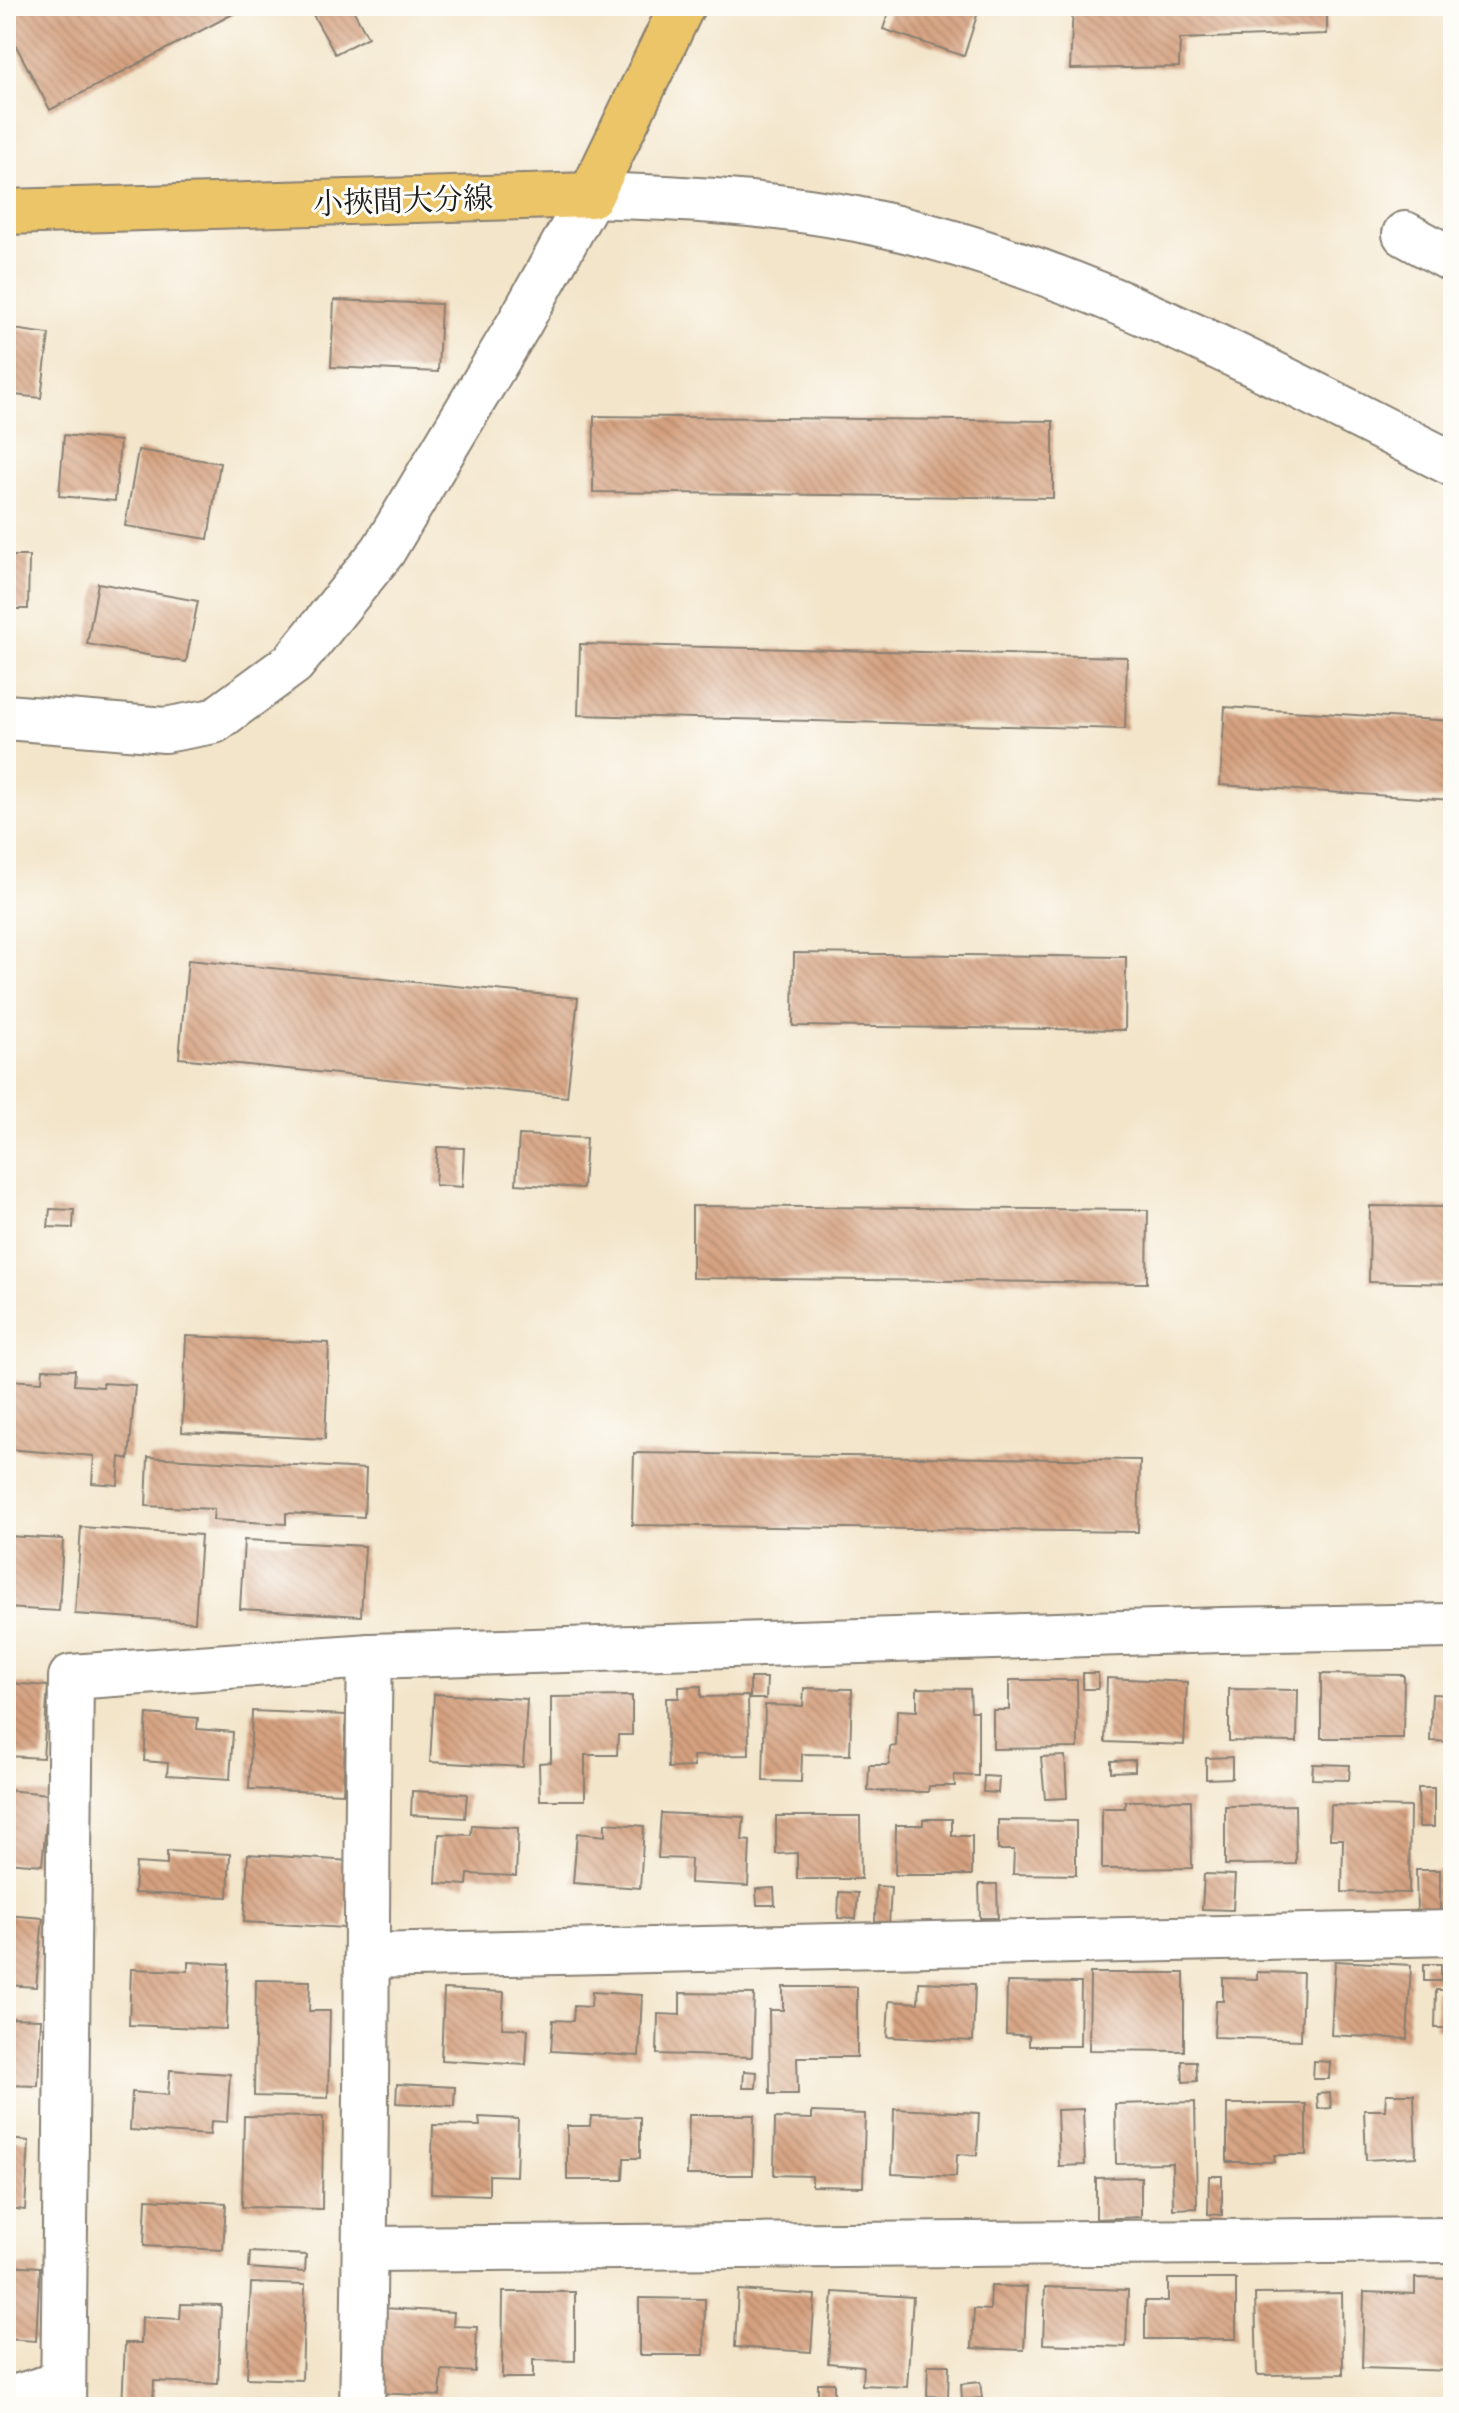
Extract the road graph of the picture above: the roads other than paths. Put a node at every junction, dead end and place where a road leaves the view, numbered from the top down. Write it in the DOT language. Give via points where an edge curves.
graph roads {
  1 [pos="682,6"];
  2 [pos="591,195"];
  3 [pos="6,212"];
  4 [pos="1405,234"];
  5 [pos="1453,260"];
  6 [pos="1453,464"];
  7 [pos="6,717"];
  8 [pos="1453,1626"];
  9 [pos="370,1656"];
  10 [pos="1453,1933"];
  11 [pos="367,1956"];
  12 [pos="1453,2240"];
  13 [pos="366,2249"];
  14 [pos="63,2395"];
  15 [pos="6,2400"];
  16 [pos="362,2407"];
  1 -- 2 [label="main road"];
  2 -- 3 [label="main road, 小挾間大分線"];
  2 -- 6 [label="street" via="761,205 855,219 985,252 1175,327"];
  2 -- 7 [label="street" via="383,551 293,663 214,721 165,730"];
  4 -- 5 [label="street"];
  8 -- 9 [label="street"];
  9 -- 11 [label="street"];
  9 -- 14 [label="street" via="71,1677"];
  10 -- 11 [label="street"];
  11 -- 13 [label="street"];
  12 -- 13 [label="street"];
  13 -- 16 [label="street"];
  14 -- 15 [label="street"];
}
